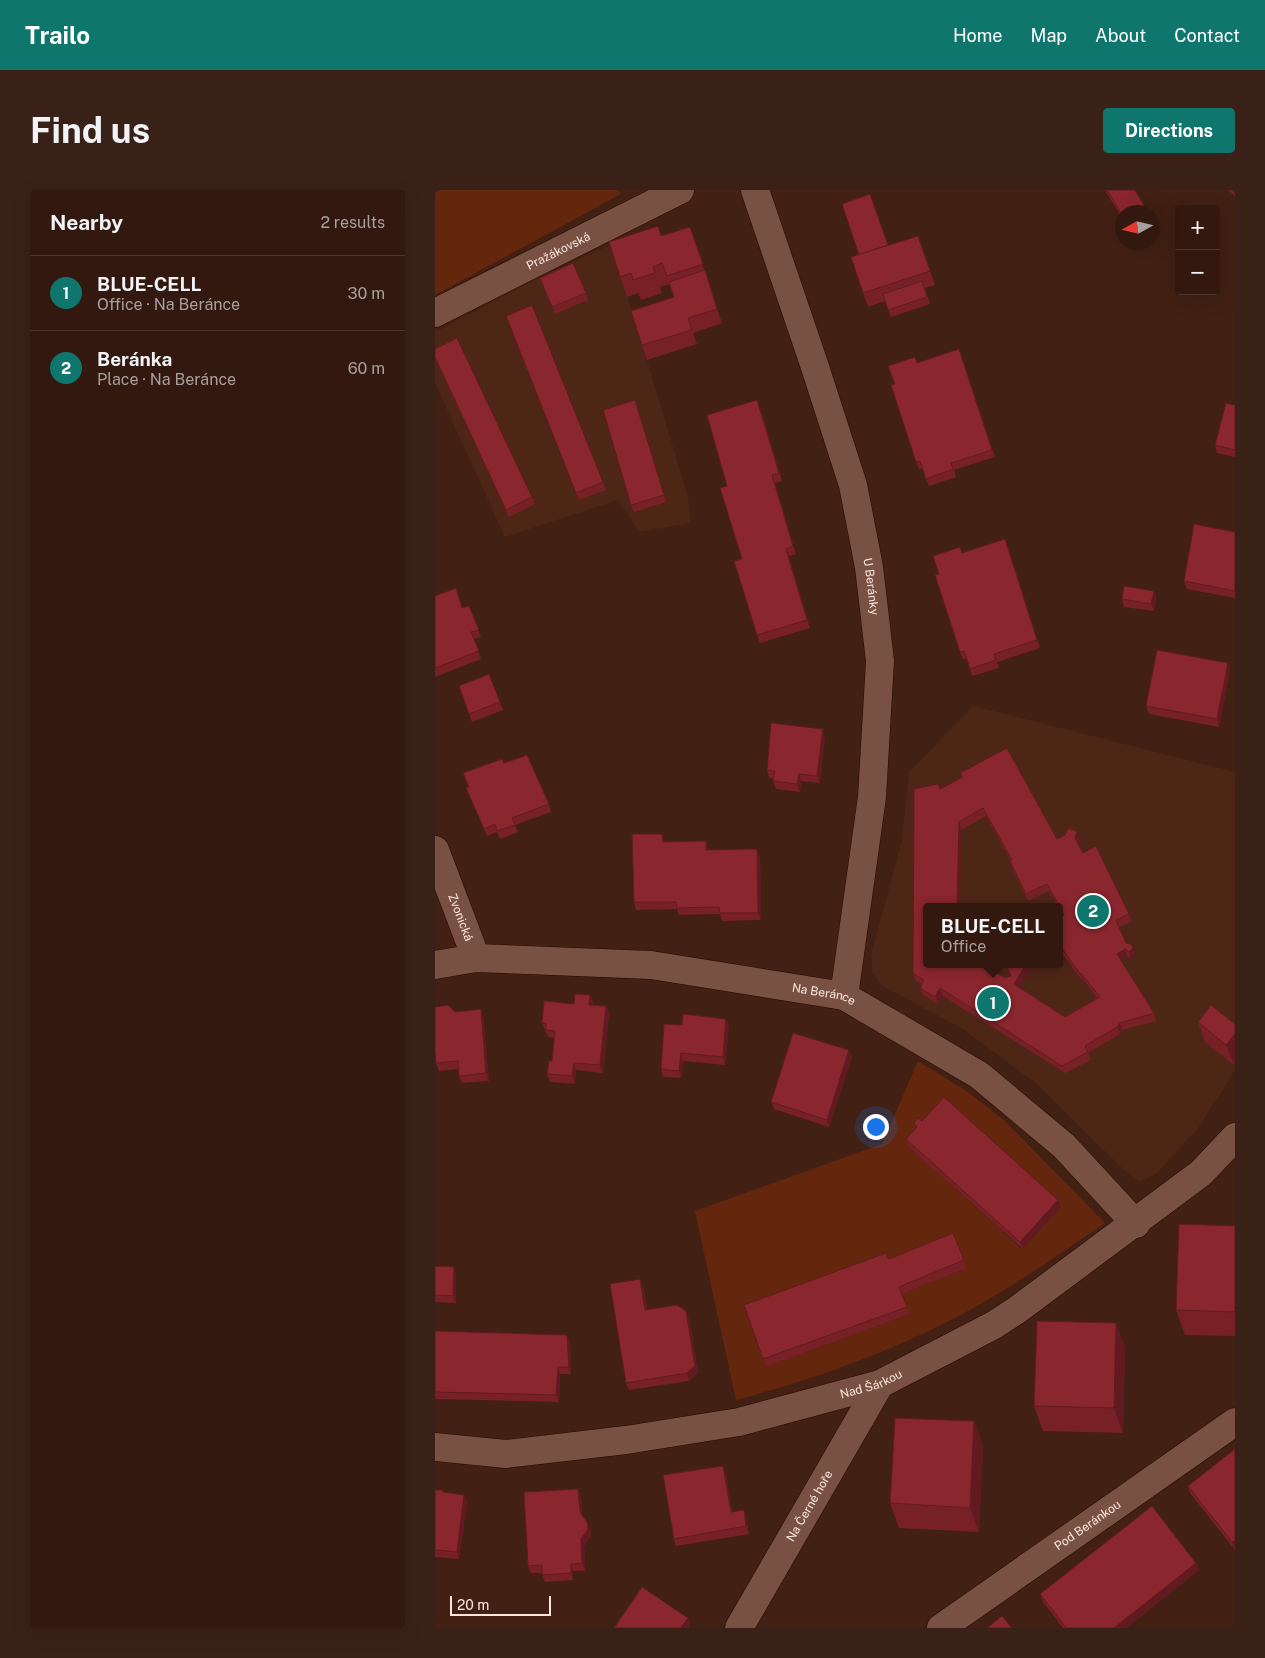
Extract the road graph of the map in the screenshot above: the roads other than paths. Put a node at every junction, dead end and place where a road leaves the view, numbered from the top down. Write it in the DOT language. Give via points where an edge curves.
graph roads {
  1 [pos="680,190"];
  2 [pos="755,190"];
  3 [pos="435,313"];
  4 [pos="435,850"];
  5 [pos="476,958"];
  6 [pos="435,965"];
  7 [pos="844,996"];
  8 [pos="1235,1137"];
  9 [pos="1136,1224"];
  10 [pos="880,1384"];
  11 [pos="1235,1422"];
  12 [pos="435,1447"];
  13 [pos="739,1628"];
  14 [pos="941,1628"];
  1 -- 3 [label="street, Pražákovská"];
  2 -- 7 [label="street, U Beránky" via="853,485 869,567 879,652 873,797"];
  4 -- 5 [label="street, Zvonická"];
  5 -- 6 [label="street, Na Beránce"];
  5 -- 7 [label="street, Na Beránce" via="651,965"];
  7 -- 9 [label="street, Na Beránce" via="979,1075 1064,1146"];
  8 -- 9 [label="street, Nad Šárkou" via="1201,1173"];
  9 -- 10 [label="street, Nad Šárkou" via="994,1325"];
  10 -- 12 [label="street, Nad Šárkou" via="739,1422 626,1440 506,1454"];
  10 -- 13 [label="street, Na Černé hoře"];
  11 -- 14 [label="street, Pod Beránkou"];
}
